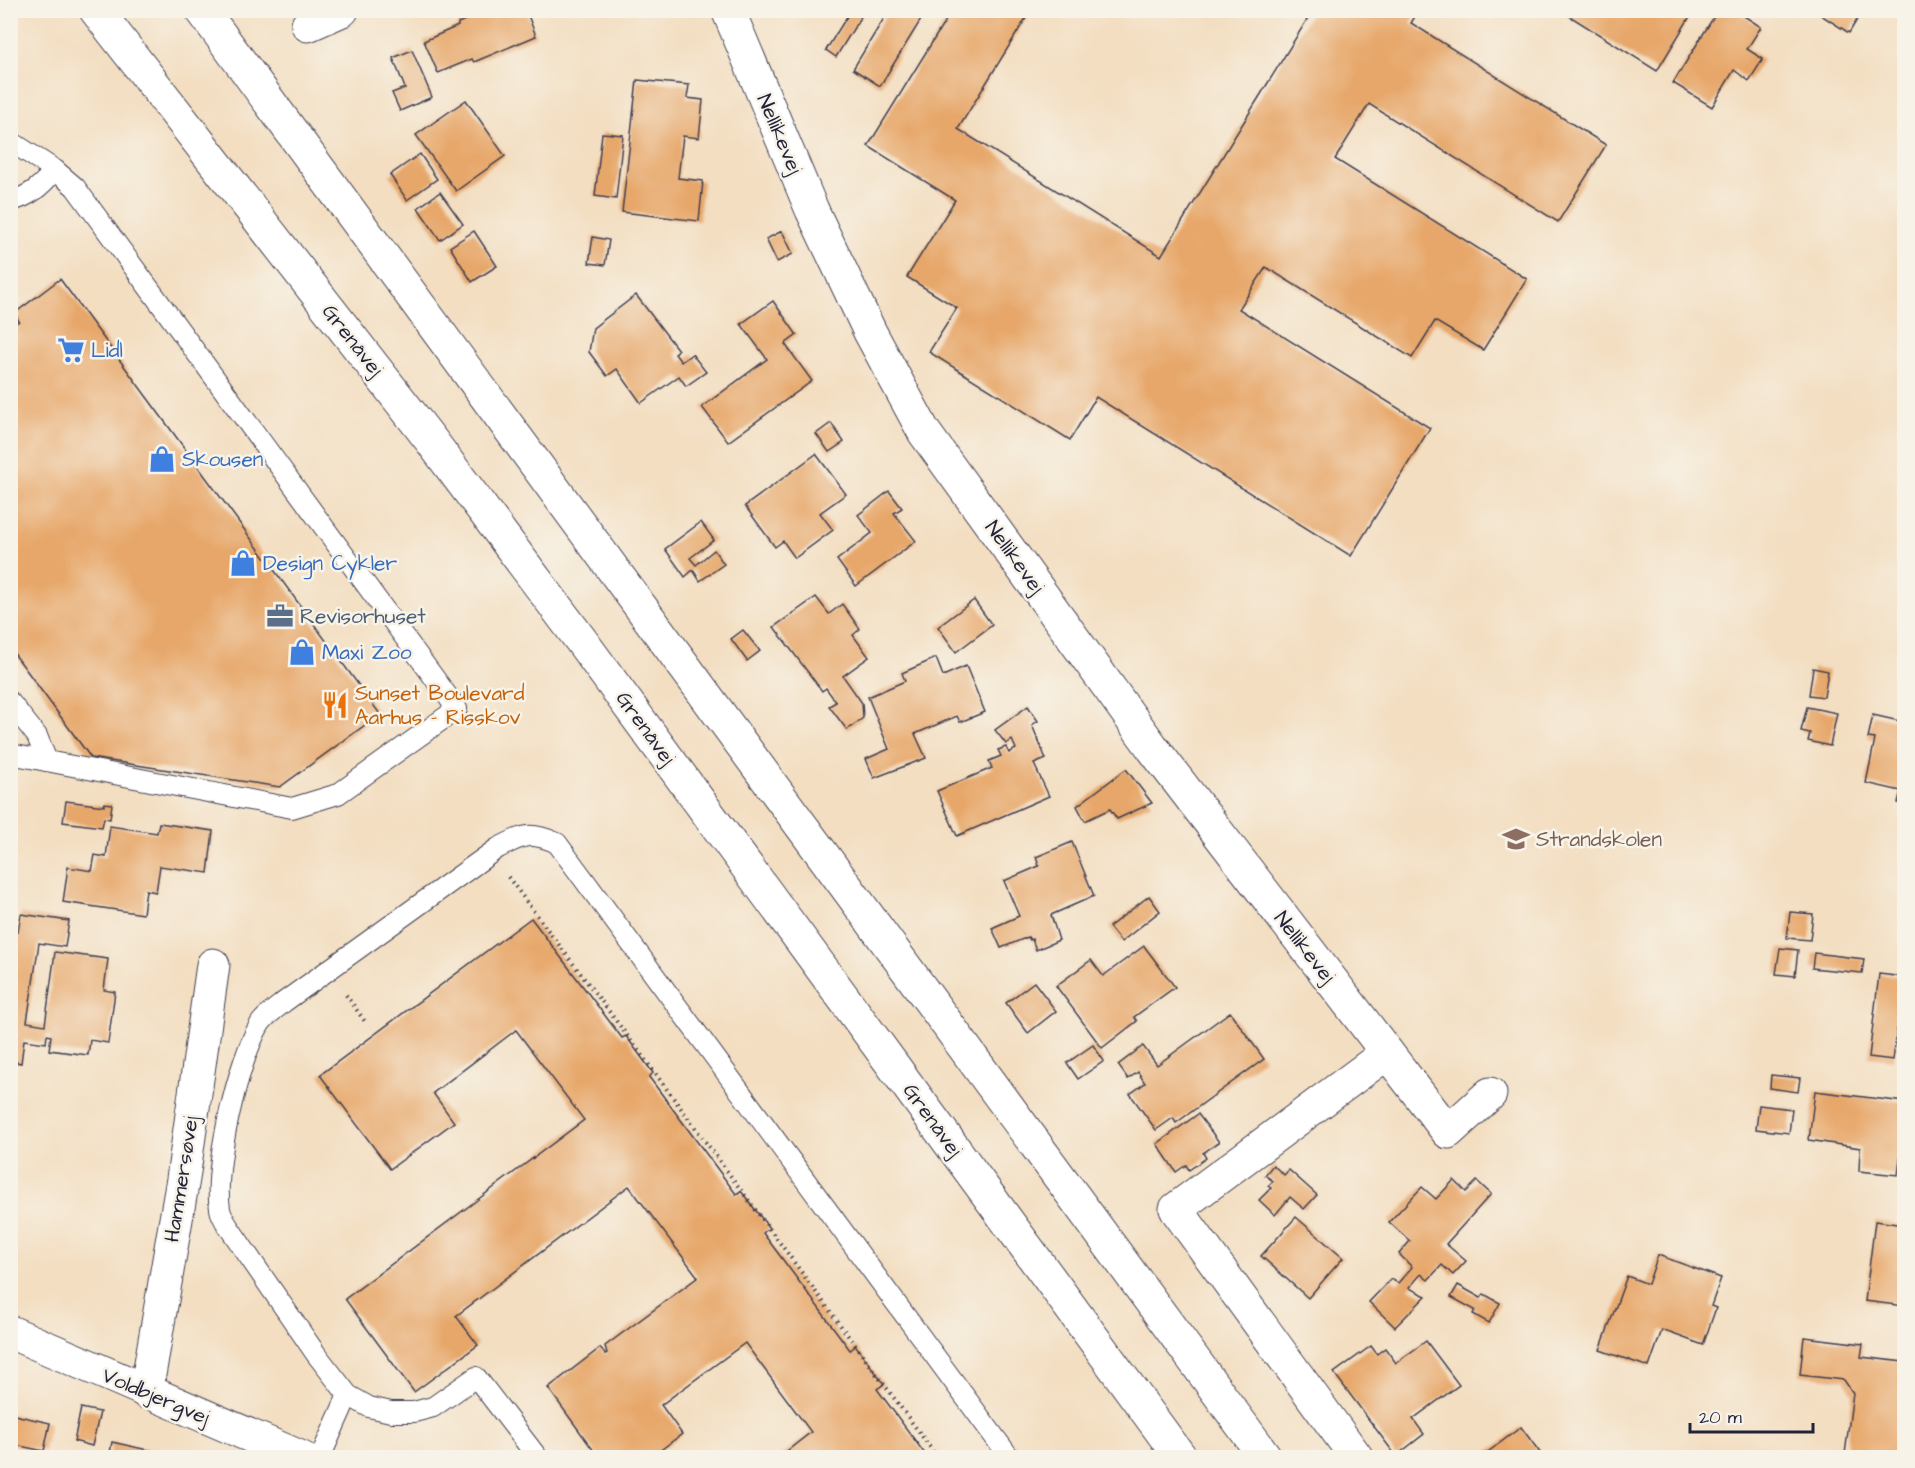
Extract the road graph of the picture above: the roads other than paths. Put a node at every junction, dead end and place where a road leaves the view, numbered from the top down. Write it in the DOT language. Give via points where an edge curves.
graph roads {
  1 [pos="96,10"];
  2 [pos="202,10"];
  3 [pos="342,10"];
  4 [pos="728,10"];
  5 [pos="308,25"];
  6 [pos="10,141"];
  7 [pos="55,170"];
  8 [pos="10,201"];
  9 [pos="10,702"];
  10 [pos="10,754"];
  11 [pos="47,760"];
  12 [pos="213,965"];
  13 [pos="1387,1053"];
  14 [pos="1490,1094"];
  15 [pos="10,1332"];
  16 [pos="146,1392"];
  17 [pos="348,1395"];
  18 [pos="302,1458"];
  19 [pos="320,1458"];
  20 [pos="538,1458"];
  21 [pos="1010,1458"];
  22 [pos="1181,1458"];
  23 [pos="1266,1458"];
  24 [pos="1357,1458"];
  1 -- 22 [label="main road, Grenåvej" via="430,439 580,639"];
  2 -- 23 [label="main road"];
  3 -- 5 [label="main road"];
  4 -- 13 [label="main road, Nellikevej" via="812,210 870,332 924,432 1152,747"];
  6 -- 7 [label="lane"];
  7 -- 8 [label="lane" via="24,198"];
  7 -- 11 [label="lane" via="75,187 457,709 338,794 292,808"];
  9 -- 11 [label="lane" via="37,736"];
  10 -- 11 [label="lane"];
  12 -- 16 [label="main road, Hammersøvej" via="183,1179"];
  13 -- 14 [label="main road, Nellikevej" via="1448,1132"];
  13 -- 24 [label="main road" via="1176,1209"];
  15 -- 16 [label="main road, Voldbjergvej"];
  16 -- 18 [label="main road, Voldbjergvej"];
  17 -- 19 [label="lane"];
  17 -- 20 [label="lane" via="369,1407 414,1412 433,1407 476,1377"];
  17 -- 21 [label="lane" via="220,1211 218,1190 238,1077 262,1022 276,1008 490,854 521,837 538,835 557,843"];
}
